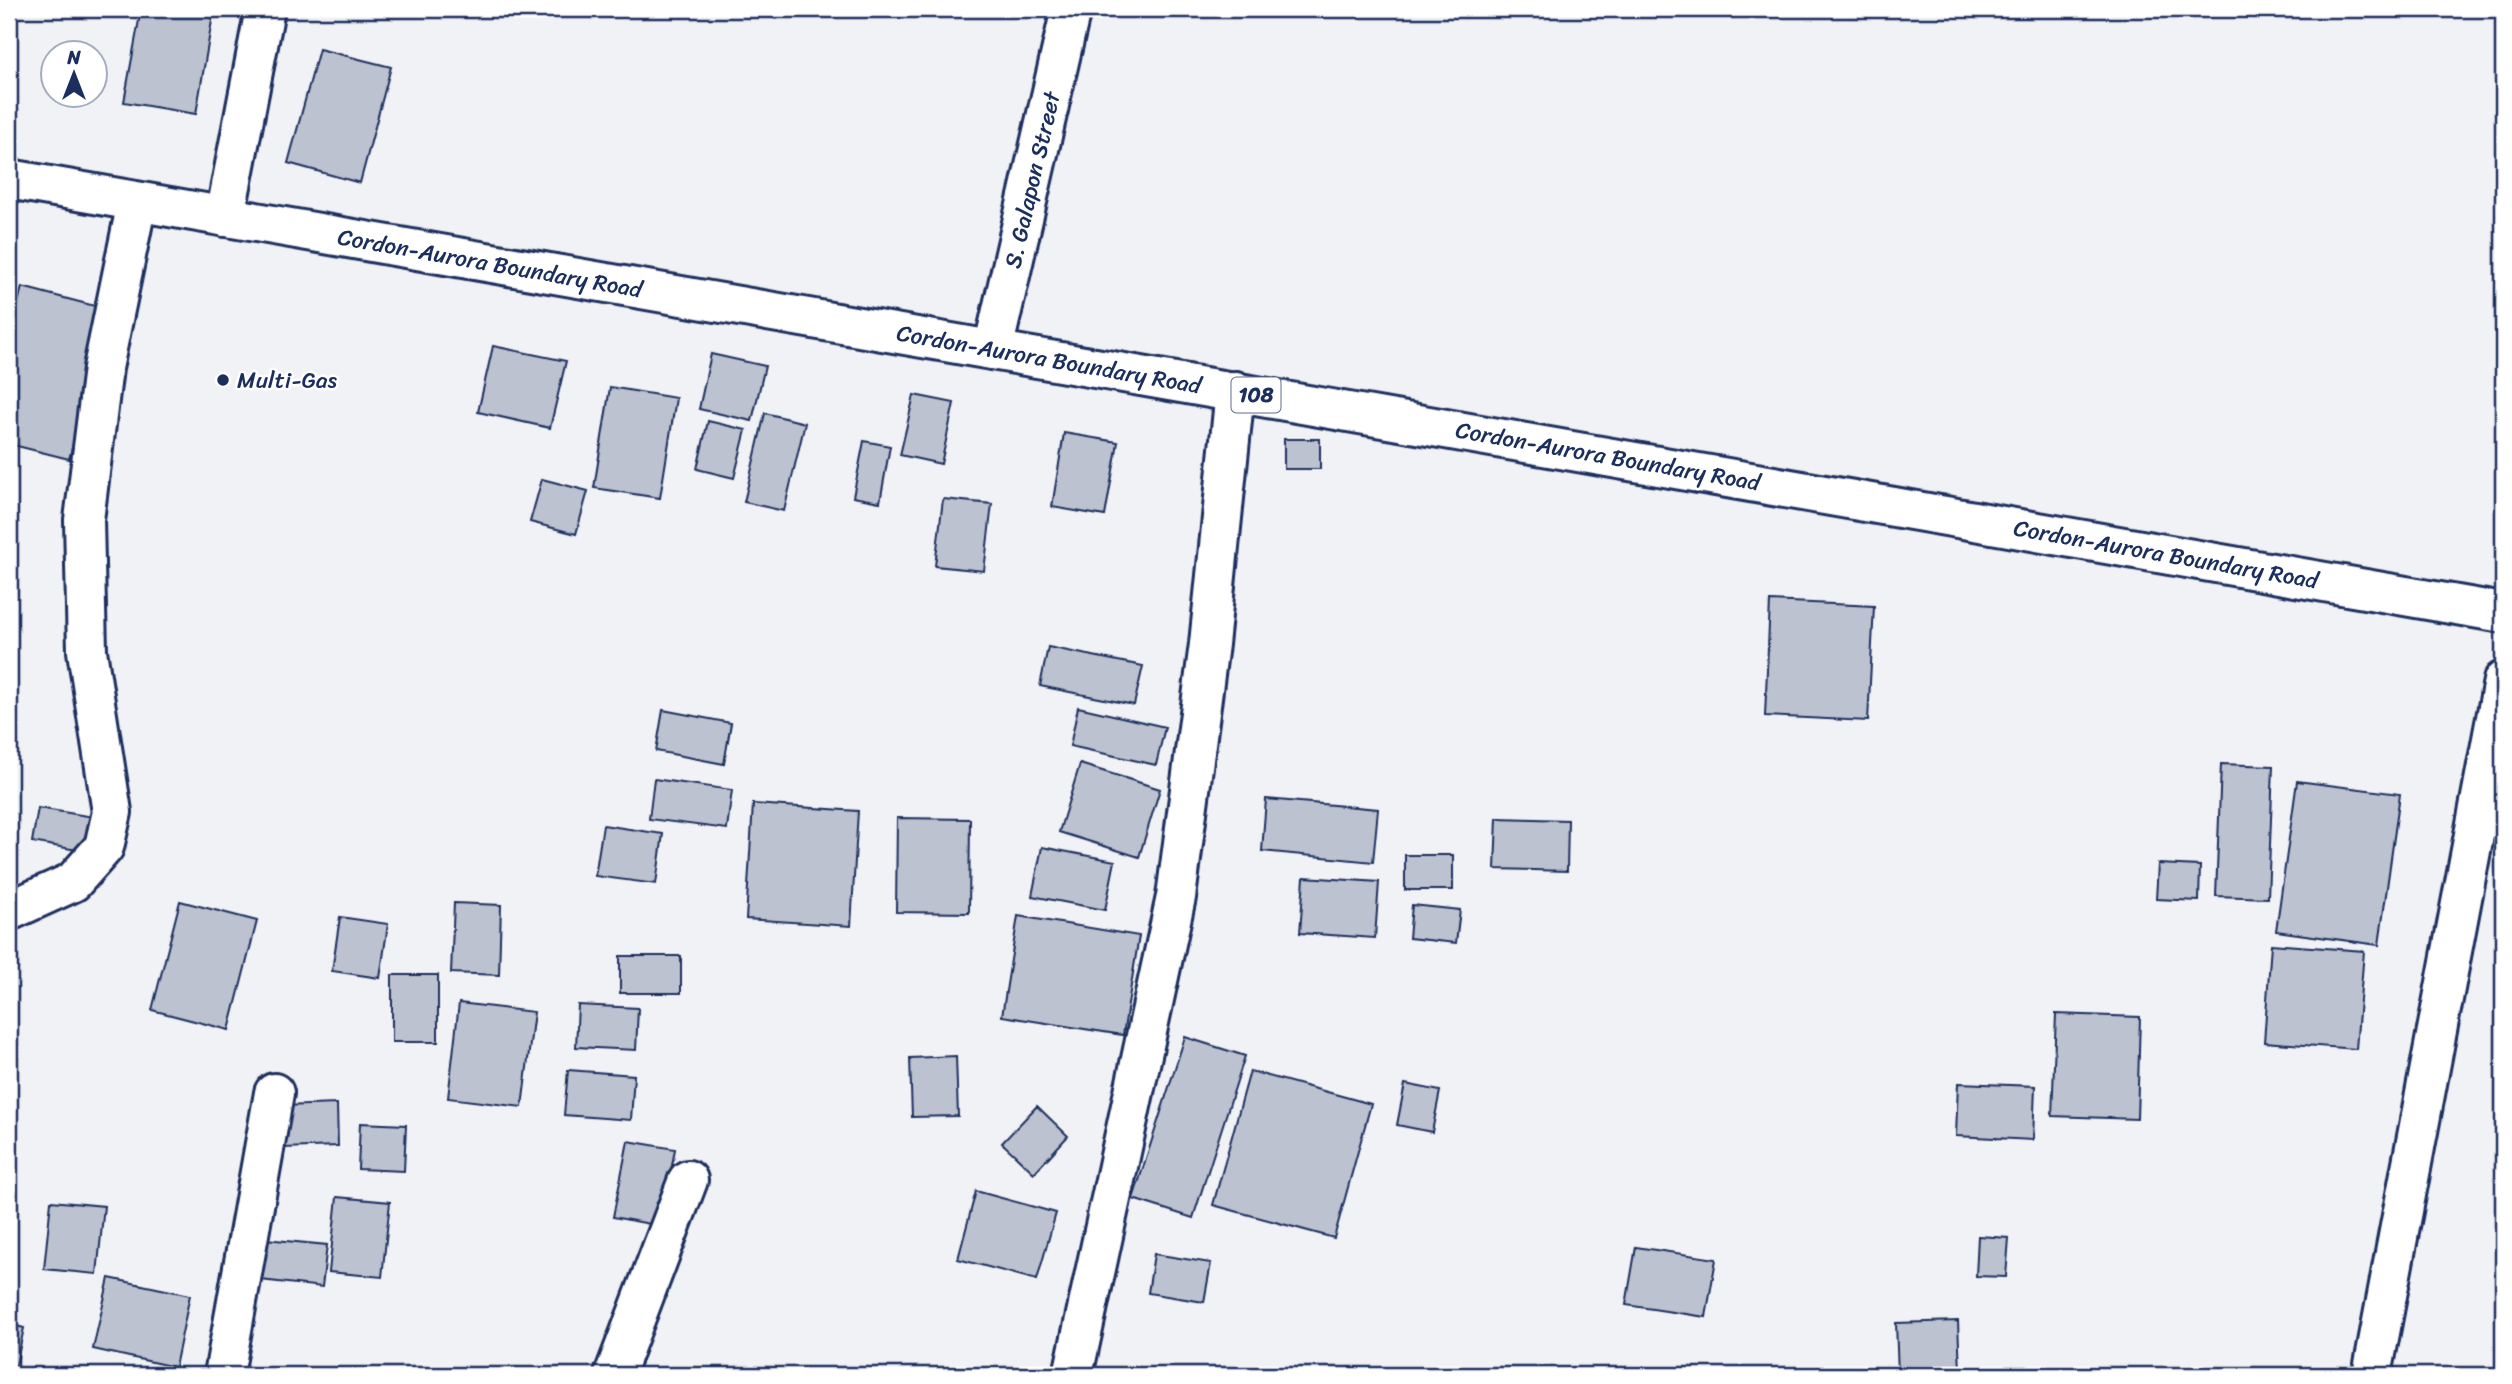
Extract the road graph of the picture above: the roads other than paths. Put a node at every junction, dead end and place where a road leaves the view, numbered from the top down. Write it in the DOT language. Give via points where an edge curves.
graph roads {
  1 [pos="265,9"];
  2 [pos="1071,9"];
  3 [pos="9,179"];
  4 [pos="137,202"];
  5 [pos="225,217"];
  6 [pos="993,350"];
  7 [pos="1234,391"];
  8 [pos="2503,613"];
  9 [pos="2503,681"];
  10 [pos="9,911"];
  11 [pos="274,1093"];
  12 [pos="688,1180"];
  13 [pos="224,1375"];
  14 [pos="614,1375"];
  15 [pos="1073,1375"];
  16 [pos="2372,1375"];
  1 -- 5 [label="main road"];
  2 -- 6 [label="main road, S. Galapon Street"];
  3 -- 4 [label="main road, Cordon-Aurora Boundary Road / 108"];
  4 -- 5 [label="main road, Cordon-Aurora Boundary Road / 108"];
  4 -- 10 [label="main road" via="103,368 84,520 87,651 112,812 104,847 73,881"];
  5 -- 6 [label="main road, Cordon-Aurora Boundary Road / 108"];
  6 -- 7 [label="main road, Cordon-Aurora Boundary Road / 108"];
  7 -- 8 [label="main road, Cordon-Aurora Boundary Road / 108"];
  7 -- 15 [label="main road" via="1209,644 1176,897"];
  9 -- 16 [label="main road"];
  11 -- 13 [label="main road"];
  12 -- 14 [label="main road"];
}
